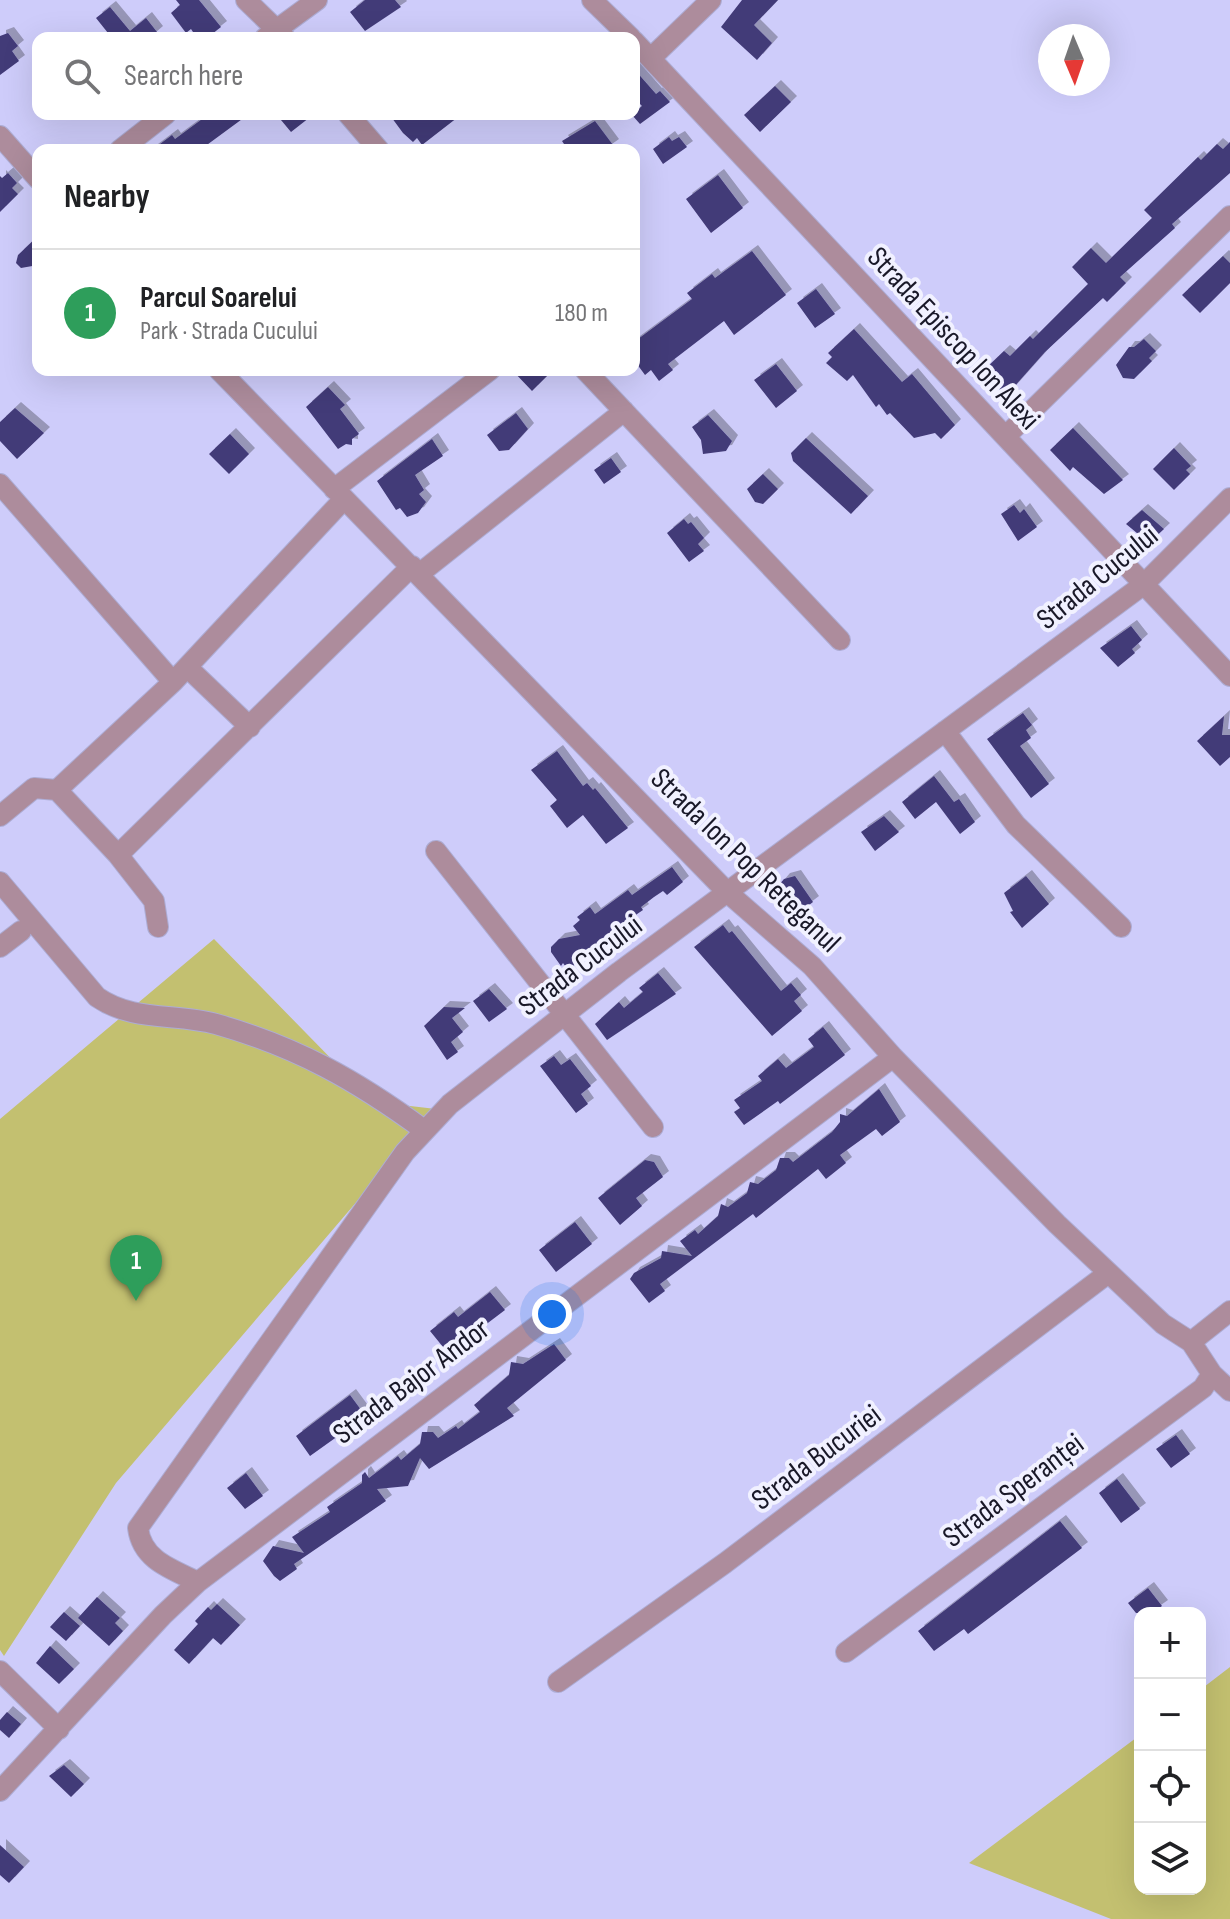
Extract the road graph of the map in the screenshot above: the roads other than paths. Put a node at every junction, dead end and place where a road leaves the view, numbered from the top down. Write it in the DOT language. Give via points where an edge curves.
graph roads {
  1 [pos="246,0"];
  2 [pos="317,0"];
  3 [pos="592,0"];
  4 [pos="711,0"];
  5 [pos="273,32"];
  6 [pos="280,32"];
  7 [pos="624,32"];
  8 [pos="640,48"];
  9 [pos="651,58"];
  10 [pos="158,120"];
  11 [pos="353,120"];
  12 [pos="0,136"];
  13 [pos="128,144"];
  14 [pos="374,144"];
  15 [pos="32,172"];
  16 [pos="1230,216"];
  17 [pos="225,376"];
  18 [pos="483,376"];
  19 [pos="591,376"];
  20 [pos="624,411"];
  21 [pos="1006,436"];
  22 [pos="0,484"];
  23 [pos="339,494"];
  24 [pos="1230,498"];
  25 [pos="416,570"];
  26 [pos="1143,585"];
  27 [pos="840,640"];
  28 [pos="180,674"];
  29 [pos="1230,676"];
  30 [pos="250,727"];
  31 [pos="945,731"];
  32 [pos="57,790"];
  33 [pos="0,816"];
  34 [pos="436,851"];
  35 [pos="118,855"];
  36 [pos="0,882"];
  37 [pos="727,892"];
  38 [pos="158,927"];
  39 [pos="1121,927"];
  40 [pos="21,931"];
  41 [pos="0,947"];
  42 [pos="564,1014"];
  43 [pos="893,1057"];
  44 [pos="653,1127"];
  45 [pos="424,1130"];
  46 [pos="1107,1274"];
  47 [pos="1230,1311"];
  48 [pos="1191,1342"];
  49 [pos="1212,1374"];
  50 [pos="1230,1391"];
  51 [pos="198,1582"];
  52 [pos="846,1652"];
  53 [pos="0,1671"];
  54 [pos="558,1682"];
  55 [pos="59,1729"];
  56 [pos="0,1791"];
  1 -- 5 [label="street"];
  2 -- 6 [label="street"];
  3 -- 7 [label="street, Strada Episcop Ion Alexi"];
  4 -- 9 [label="street"];
  8 -- 9 [label="street, Strada Episcop Ion Alexi"];
  9 -- 21 [label="street, Strada Episcop Ion Alexi"];
  10 -- 13 [label="street"];
  11 -- 14 [label="street"];
  12 -- 15 [label="street"];
  16 -- 21 [label="street"];
  17 -- 23 [label="street, Strada Ion Pop Reteganul"];
  18 -- 23 [label="street"];
  19 -- 20 [label="street"];
  20 -- 25 [label="street"];
  20 -- 27 [label="street"];
  21 -- 26 [label="street, Strada Episcop Ion Alexi"];
  22 -- 28 [label="street"];
  23 -- 25 [label="street, Strada Ion Pop Reteganul"];
  23 -- 28 [label="street"];
  24 -- 26 [label="street, Strada Cucului"];
  25 -- 30 [label="street"];
  25 -- 37 [label="street, Strada Ion Pop Reteganul"];
  26 -- 29 [label="street, Strada Episcop Ion Alexi"];
  26 -- 31 [label="street, Strada Cucului"];
  28 -- 30 [label="street"];
  28 -- 32 [label="street"];
  30 -- 35 [label="street"];
  31 -- 37 [label="street, Strada Cucului"];
  31 -- 39 [label="street" via="1016,825"];
  32 -- 33 [label="street" via="34,788"];
  32 -- 35 [label="street"];
  34 -- 42 [label="street"];
  35 -- 38 [label="street" via="154,901"];
  36 -- 45 [label="street" via="78,976 111,1007 218,1025 304,1055 369,1089"];
  37 -- 42 [label="street, Strada Cucului"];
  37 -- 43 [label="street, Strada Ion Pop Reteganul" via="812,966"];
  40 -- 41 [label="street"];
  42 -- 44 [label="street"];
  42 -- 45 [label="street, Strada Cucului"];
  43 -- 46 [label="street, Strada Ion Pop Reteganul"];
  43 -- 51 [label="street, Strada Bajor Andor"];
  45 -- 51 [label="street, Strada Cucului" via="138,1528 146,1553"];
  46 -- 48 [label="street, Strada Ion Pop Reteganul"];
  46 -- 54 [label="street, Strada Bucuriei" via="725,1563"];
  47 -- 48 [label="street"];
  48 -- 49 [label="street, Strada Ion Pop Reteganul"];
  49 -- 50 [label="street, Strada Ion Pop Reteganul"];
  49 -- 52 [label="street, Strada Speranței" via="1203,1388"];
  51 -- 55 [label="street, Strada Bajor Andor"];
  53 -- 55 [label="street"];
  55 -- 56 [label="street, Strada Bajor Andor"];
}
